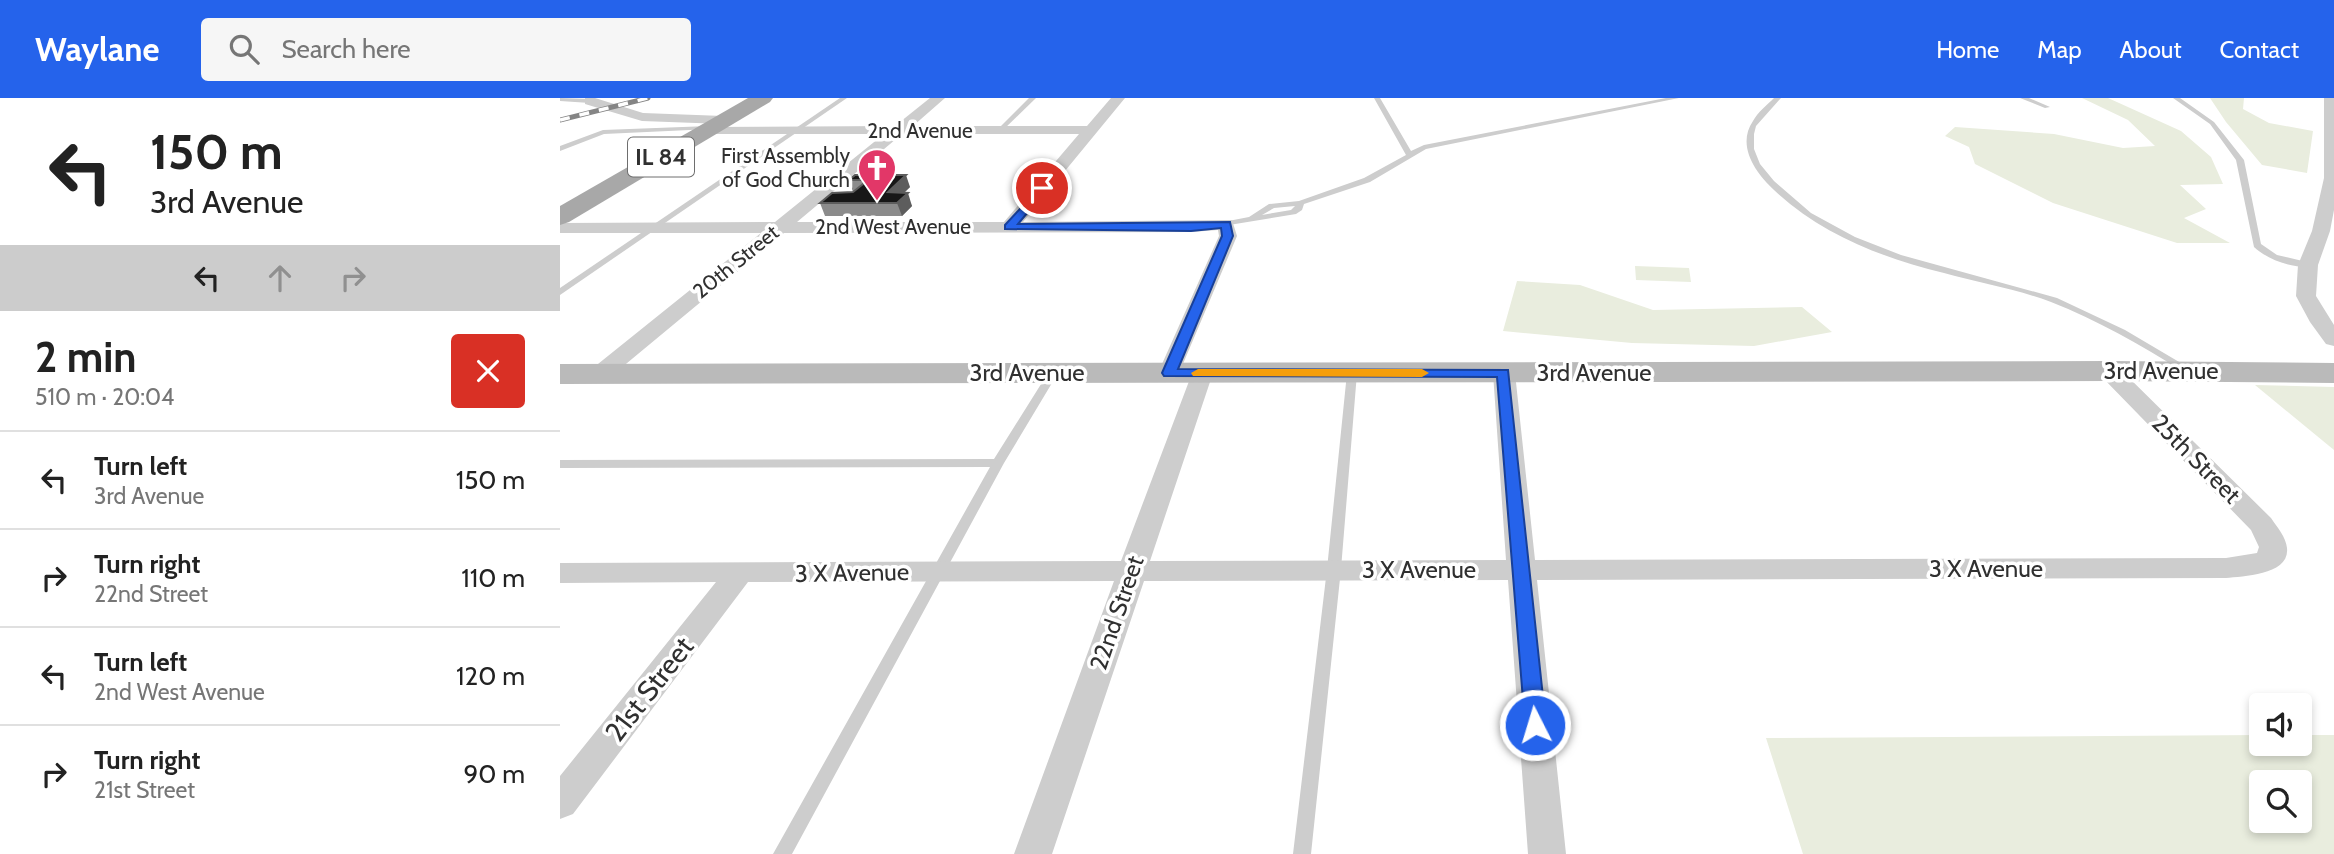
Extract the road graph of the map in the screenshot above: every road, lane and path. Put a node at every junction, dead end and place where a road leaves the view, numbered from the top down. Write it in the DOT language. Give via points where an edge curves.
graph roads {
  1 [pos="762,98"];
  2 [pos="844,98"];
  3 [pos="939,98"];
  4 [pos="1033,98"];
  5 [pos="1118,98"];
  6 [pos="1377,98"];
  7 [pos="1676,98"];
  8 [pos="1778,98"];
  9 [pos="2023,98"];
  10 [pos="2176,98"];
  11 [pos="2331,98"];
  12 [pos="560,99"];
  13 [pos="584,99"];
  14 [pos="2047,107"];
  15 [pos="713,126"];
  16 [pos="1093,130"];
  17 [pos="795,131"];
  18 [pos="999,131"];
  19 [pos="896,132"];
  20 [pos="560,149"];
  21 [pos="1409,154"];
  22 [pos="1300,203"];
  23 [pos="566,211"];
  24 [pos="1254,217"];
  25 [pos="1226,224"];
  26 [pos="657,227"];
  27 [pos="779,227"];
  28 [pos="1009,227"];
  29 [pos="560,228"];
  30 [pos="2308,265"];
  31 [pos="560,292"];
  32 [pos="2334,339"];
  33 [pos="2109,370"];
  34 [pos="2189,371"];
  35 [pos="601,373"];
  36 [pos="1053,373"];
  37 [pos="1169,373"];
  38 [pos="1202,373"];
  39 [pos="1352,373"];
  40 [pos="1504,373"];
  41 [pos="2334,373"];
  42 [pos="560,374"];
  43 [pos="998,463"];
  44 [pos="560,464"];
  45 [pos="2274,552"];
  46 [pos="1334,569"];
  47 [pos="1521,570"];
  48 [pos="1131,571"];
  49 [pos="939,572"];
  50 [pos="560,573"];
  51 [pos="739,574"];
  52 [pos="560,803"];
  53 [pos="782,854"];
  54 [pos="1033,854"];
  55 [pos="1302,854"];
  56 [pos="1547,854"];
  1 -- 15 [label="main road, IL 84"];
  2 -- 17 [label="lane"];
  3 -- 19 [label="street, 20th Street"];
  4 -- 18 [label="lane"];
  5 -- 16 [label="street"];
  6 -- 21 [label="lane"];
  7 -- 21 [label="lane" via="1437,143"];
  8 -- 34 [label="lane" via="1753,124 1752,156 1774,186 1816,220 1905,259 2054,300"];
  9 -- 14 [label="lane"];
  10 -- 30 [label="lane" via="2212,123 2240,160 2257,245 2264,253"];
  11 -- 30 [label="street" via="2332,178"];
  12 -- 13 [label="lane"];
  13 -- 15 [label="street, 2nd Avenue" via="642,117"];
  15 -- 17 [label="street, 2nd Avenue"];
  15 -- 20 [label="lane" via="603,131"];
  15 -- 23 [label="main road, IL 84"];
  16 -- 18 [label="street, 2nd Avenue"];
  16 -- 28 [label="street"];
  17 -- 19 [label="street, 2nd Avenue"];
  17 -- 26 [label="lane"];
  18 -- 19 [label="street, 2nd Avenue"];
  19 -- 27 [label="street, 20th Street"];
  21 -- 22 [label="lane" via="1367,180"];
  22 -- 24 [label="lane" via="1293,212"];
  24 -- 25 [label="lane"];
  25 -- 28 [label="street, 2nd West Avenue"];
  25 -- 37 [label="street" via="1228,236"];
  26 -- 27 [label="street, 2nd West Avenue"];
  26 -- 29 [label="street, 2nd West Avenue"];
  26 -- 31 [label="lane"];
  27 -- 28 [label="street, 2nd West Avenue"];
  27 -- 35 [label="street, 20th Street"];
  30 -- 32 [label="street" via="2306,296"];
  33 -- 34 [label="street, 3rd Avenue"];
  33 -- 40 [label="street, 3rd Avenue"];
  33 -- 45 [label="street, 25th Street" via="2261,524 2271,537"];
  34 -- 41 [label="street, 3rd Avenue"];
  35 -- 36 [label="street, 3rd Avenue"];
  35 -- 42 [label="street, 3rd Avenue"];
  36 -- 37 [label="street, 3rd Avenue"];
  36 -- 43 [label="lane"];
  37 -- 38 [label="street, 3rd Avenue"];
  38 -- 39 [label="street, 3rd Avenue"];
  38 -- 48 [label="street, 22nd Street"];
  39 -- 40 [label="street, 3rd Avenue"];
  39 -- 46 [label="lane"];
  40 -- 47 [label="street"];
  43 -- 44 [label="lane"];
  43 -- 49 [label="lane"];
  45 -- 47 [label="street, 3 X Avenue" via="2259,565 2226,568"];
  46 -- 47 [label="street, 3 X Avenue"];
  46 -- 48 [label="street, 3 X Avenue"];
  46 -- 55 [label="lane"];
  47 -- 56 [label="street"];
  48 -- 49 [label="street, 3 X Avenue"];
  48 -- 54 [label="street, 22nd Street"];
  49 -- 51 [label="street, 3 X Avenue"];
  49 -- 53 [label="lane"];
  50 -- 51 [label="street, 3 X Avenue"];
  51 -- 52 [label="street, 21st Street"];
}
